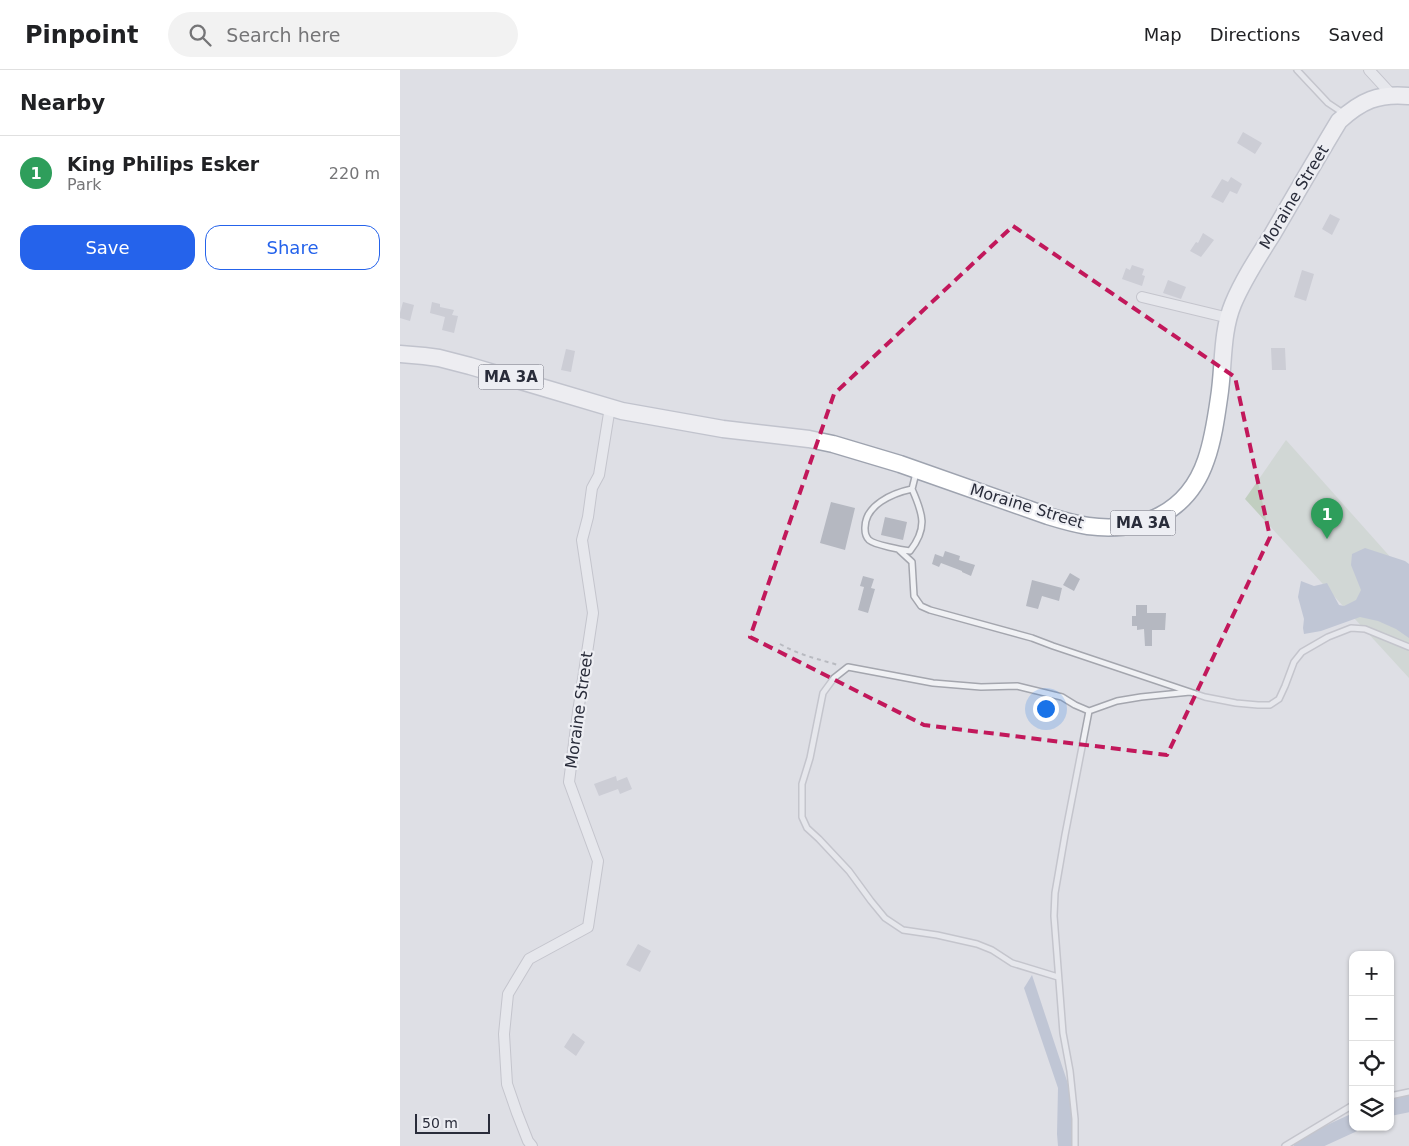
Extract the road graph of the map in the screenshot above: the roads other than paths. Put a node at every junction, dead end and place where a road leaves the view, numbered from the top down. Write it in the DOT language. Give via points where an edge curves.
graph roads {
  1 [pos="1297,70"];
  2 [pos="1369,70"];
  3 [pos="1392,95"];
  4 [pos="1409,96"];
  5 [pos="1346,115"];
  6 [pos="1142,297"];
  7 [pos="1229,318"];
  8 [pos="400,354"];
  9 [pos="614,408"];
  10 [pos="917,470"];
  11 [pos="912,489"];
  12 [pos="899,550"];
  13 [pos="1409,647"];
  14 [pos="1190,692"];
  15 [pos="1089,711"];
  16 [pos="1058,977"];
  17 [pos="1409,1092"];
  18 [pos="1394,1095"];
  19 [pos="1349,1107"];
  20 [pos="532,1146"];
  21 [pos="1075,1146"];
  22 [pos="1284,1146"];
  1 -- 5 [label="lane" via="1328,102"];
  2 -- 3 [label="street"];
  3 -- 4 [label="main road, Moraine Street / MA 3A"];
  3 -- 5 [label="main road, Moraine Street / MA 3A" via="1362,103"];
  5 -- 7 [label="main road, Moraine Street / MA 3A" via="1339,121 1249,272"];
  6 -- 7 [label="street"];
  7 -- 10 [label="main road, Moraine Street / MA 3A" via="1220,397 1206,462 1183,500 1163,515 1126,526 1088,526 1048,516"];
  8 -- 9 [label="main road, MA 3A" via="447,360"];
  9 -- 10 [label="main road, Moraine Street / MA 3A" via="723,429 809,439"];
  9 -- 20 [label="street, Moraine Street" via="599,475 592,488 582,540 593,613 569,782 598,861 588,927 529,959 508,994 504,1034 507,1084"];
  10 -- 11 [label="lane"];
  11 -- 12 [label="lane" via="922,511 923,527 910,552"];
  11 -- 12 [label="lane" via="891,495 881,502 871,510 865,526 870,540"];
  12 -- 14 [label="lane" via="912,562 914,596 921,606 1032,638"];
  13 -- 14 [label="lane" via="1365,628 1351,628 1302,652 1294,662 1279,699 1270,704 1236,703"];
  14 -- 15 [label="lane" via="1118,701"];
  15 -- 16 [label="lane" via="1055,893"];
  15 -- 16 [label="lane" via="1062,697 1017,686 933,683 848,667 823,693 802,784 802,817 807,828 849,871 885,918 903,930 977,944 1012,963"];
  16 -- 21 [label="lane" via="1075,1119"];
  17 -- 18 [label="lane"];
  19 -- 22 [label="lane"];
}
